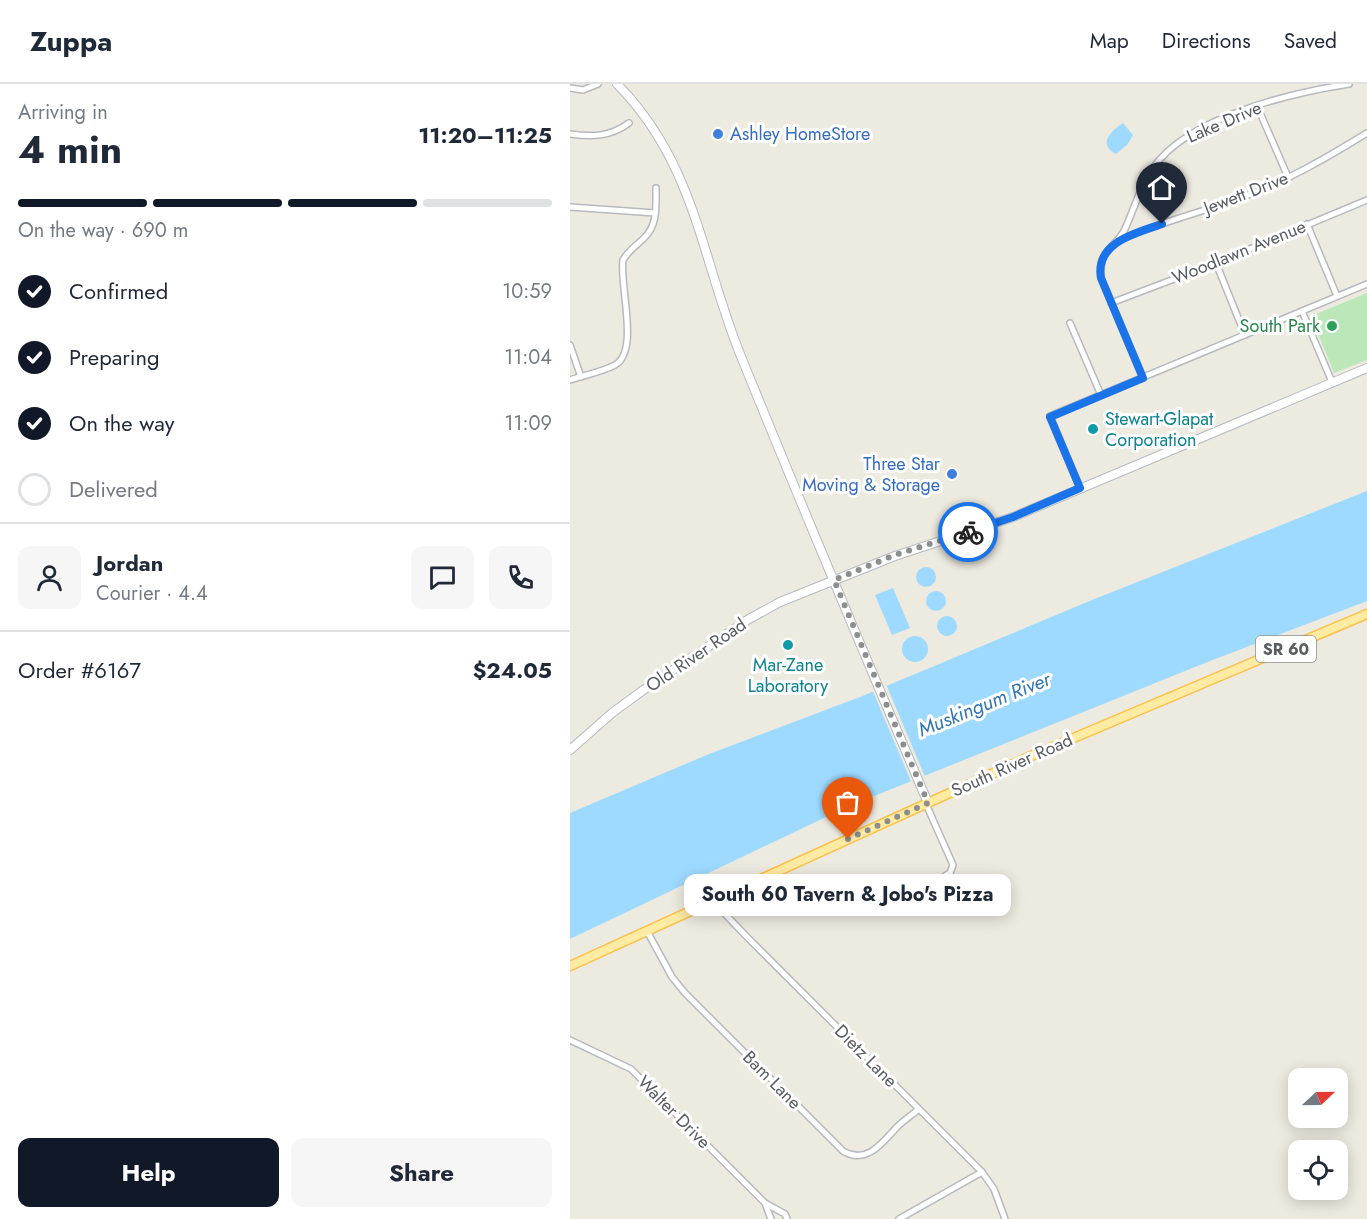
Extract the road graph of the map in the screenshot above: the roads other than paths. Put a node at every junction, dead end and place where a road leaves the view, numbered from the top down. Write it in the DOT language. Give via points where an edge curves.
graph roads {
  1 [pos="598,84"];
  2 [pos="617,84"];
  3 [pos="1349,84"];
  4 [pos="570,88"];
  5 [pos="1257,106"];
  6 [pos="629,123"];
  7 [pos="1367,133"];
  8 [pos="570,134"];
  9 [pos="1288,177"];
  10 [pos="656,188"];
  11 [pos="1367,200"];
  12 [pos="570,207"];
  13 [pos="655,213"];
  14 [pos="1307,224"];
  15 [pos="1119,240"];
  16 [pos="1216,263"];
  17 [pos="1367,284"];
  18 [pos="1337,296"];
  19 [pos="1111,303"];
  20 [pos="1302,311"];
  21 [pos="1070,322"];
  22 [pos="1245,335"];
  23 [pos="570,345"];
  24 [pos="1367,368"];
  25 [pos="581,377"];
  26 [pos="1143,378"];
  27 [pos="570,381"];
  28 [pos="1332,382"];
  29 [pos="1101,395"];
  30 [pos="1080,488"];
  31 [pos="834,580"];
  32 [pos="1363,615"];
  33 [pos="570,750"];
  34 [pos="927,803"];
  35 [pos="922,890"];
  36 [pos="715,900"];
  37 [pos="647,931"];
  38 [pos="570,966"];
  39 [pos="570,1040"];
  40 [pos="919,1109"];
  41 [pos="982,1172"];
  42 [pos="765,1203"];
  43 [pos="771,1219"];
  44 [pos="787,1219"];
  45 [pos="899,1219"];
  46 [pos="1005,1219"];
  1 -- 4 [label="street" via="584,90"];
  2 -- 31 [label="main road" via="655,132 681,178 739,352"];
  3 -- 5 [label="street, Lake Drive"];
  5 -- 9 [label="street"];
  5 -- 15 [label="street, Lake Drive" via="1196,131 1164,154 1147,179"];
  6 -- 8 [label="street" via="599,136"];
  7 -- 9 [label="street, Jewett Drive"];
  9 -- 15 [label="street, Jewett Drive" via="1244,197"];
  10 -- 13 [label="street"];
  11 -- 14 [label="street, Woodlawn Avenue"];
  12 -- 13 [label="street"];
  13 -- 25 [label="street" via="650,231 623,260 627,340 624,356 615,365"];
  14 -- 16 [label="street, Woodlawn Avenue"];
  14 -- 18 [label="street"];
  15 -- 19 [label="street, Lake Drive" via="1104,254 1100,271"];
  16 -- 19 [label="street, Woodlawn Avenue"];
  16 -- 22 [label="street"];
  17 -- 18 [label="street"];
  18 -- 20 [label="street"];
  19 -- 26 [label="street, Lake Drive"];
  20 -- 22 [label="street"];
  20 -- 28 [label="street"];
  21 -- 29 [label="street"];
  22 -- 26 [label="street"];
  23 -- 25 [label="street"];
  24 -- 28 [label="main road, Old River Road"];
  25 -- 27 [label="street"];
  26 -- 29 [label="street"];
  28 -- 30 [label="main road, Old River Road"];
  29 -- 30 [label="street" via="1050,417"];
  30 -- 31 [label="main road, Old River Road" via="1013,517 895,555"];
  31 -- 33 [label="main road, Old River Road" via="749,619 642,691"];
  31 -- 34 [label="main road"];
  32 -- 34 [label="main road, South River Road / SR 60"];
  34 -- 35 [label="street" via="953,866 950,873"];
  34 -- 36 [label="main road, South River Road / SR 60"];
  36 -- 37 [label="main road, South River Road / SR 60"];
  36 -- 40 [label="street, Dietz Lane"];
  37 -- 38 [label="main road, South River Road / SR 60"];
  37 -- 40 [label="street, Bam Lane" via="679,986 843,1151 867,1155"];
  39 -- 42 [label="street, Walter Drive" via="631,1069"];
  40 -- 41 [label="street, Dietz Lane"];
  41 -- 45 [label="street"];
  41 -- 46 [label="street, Dietz Lane" via="994,1189"];
  42 -- 43 [label="street, Walter Drive"];
  42 -- 44 [label="street, Walter Drive"];
}
